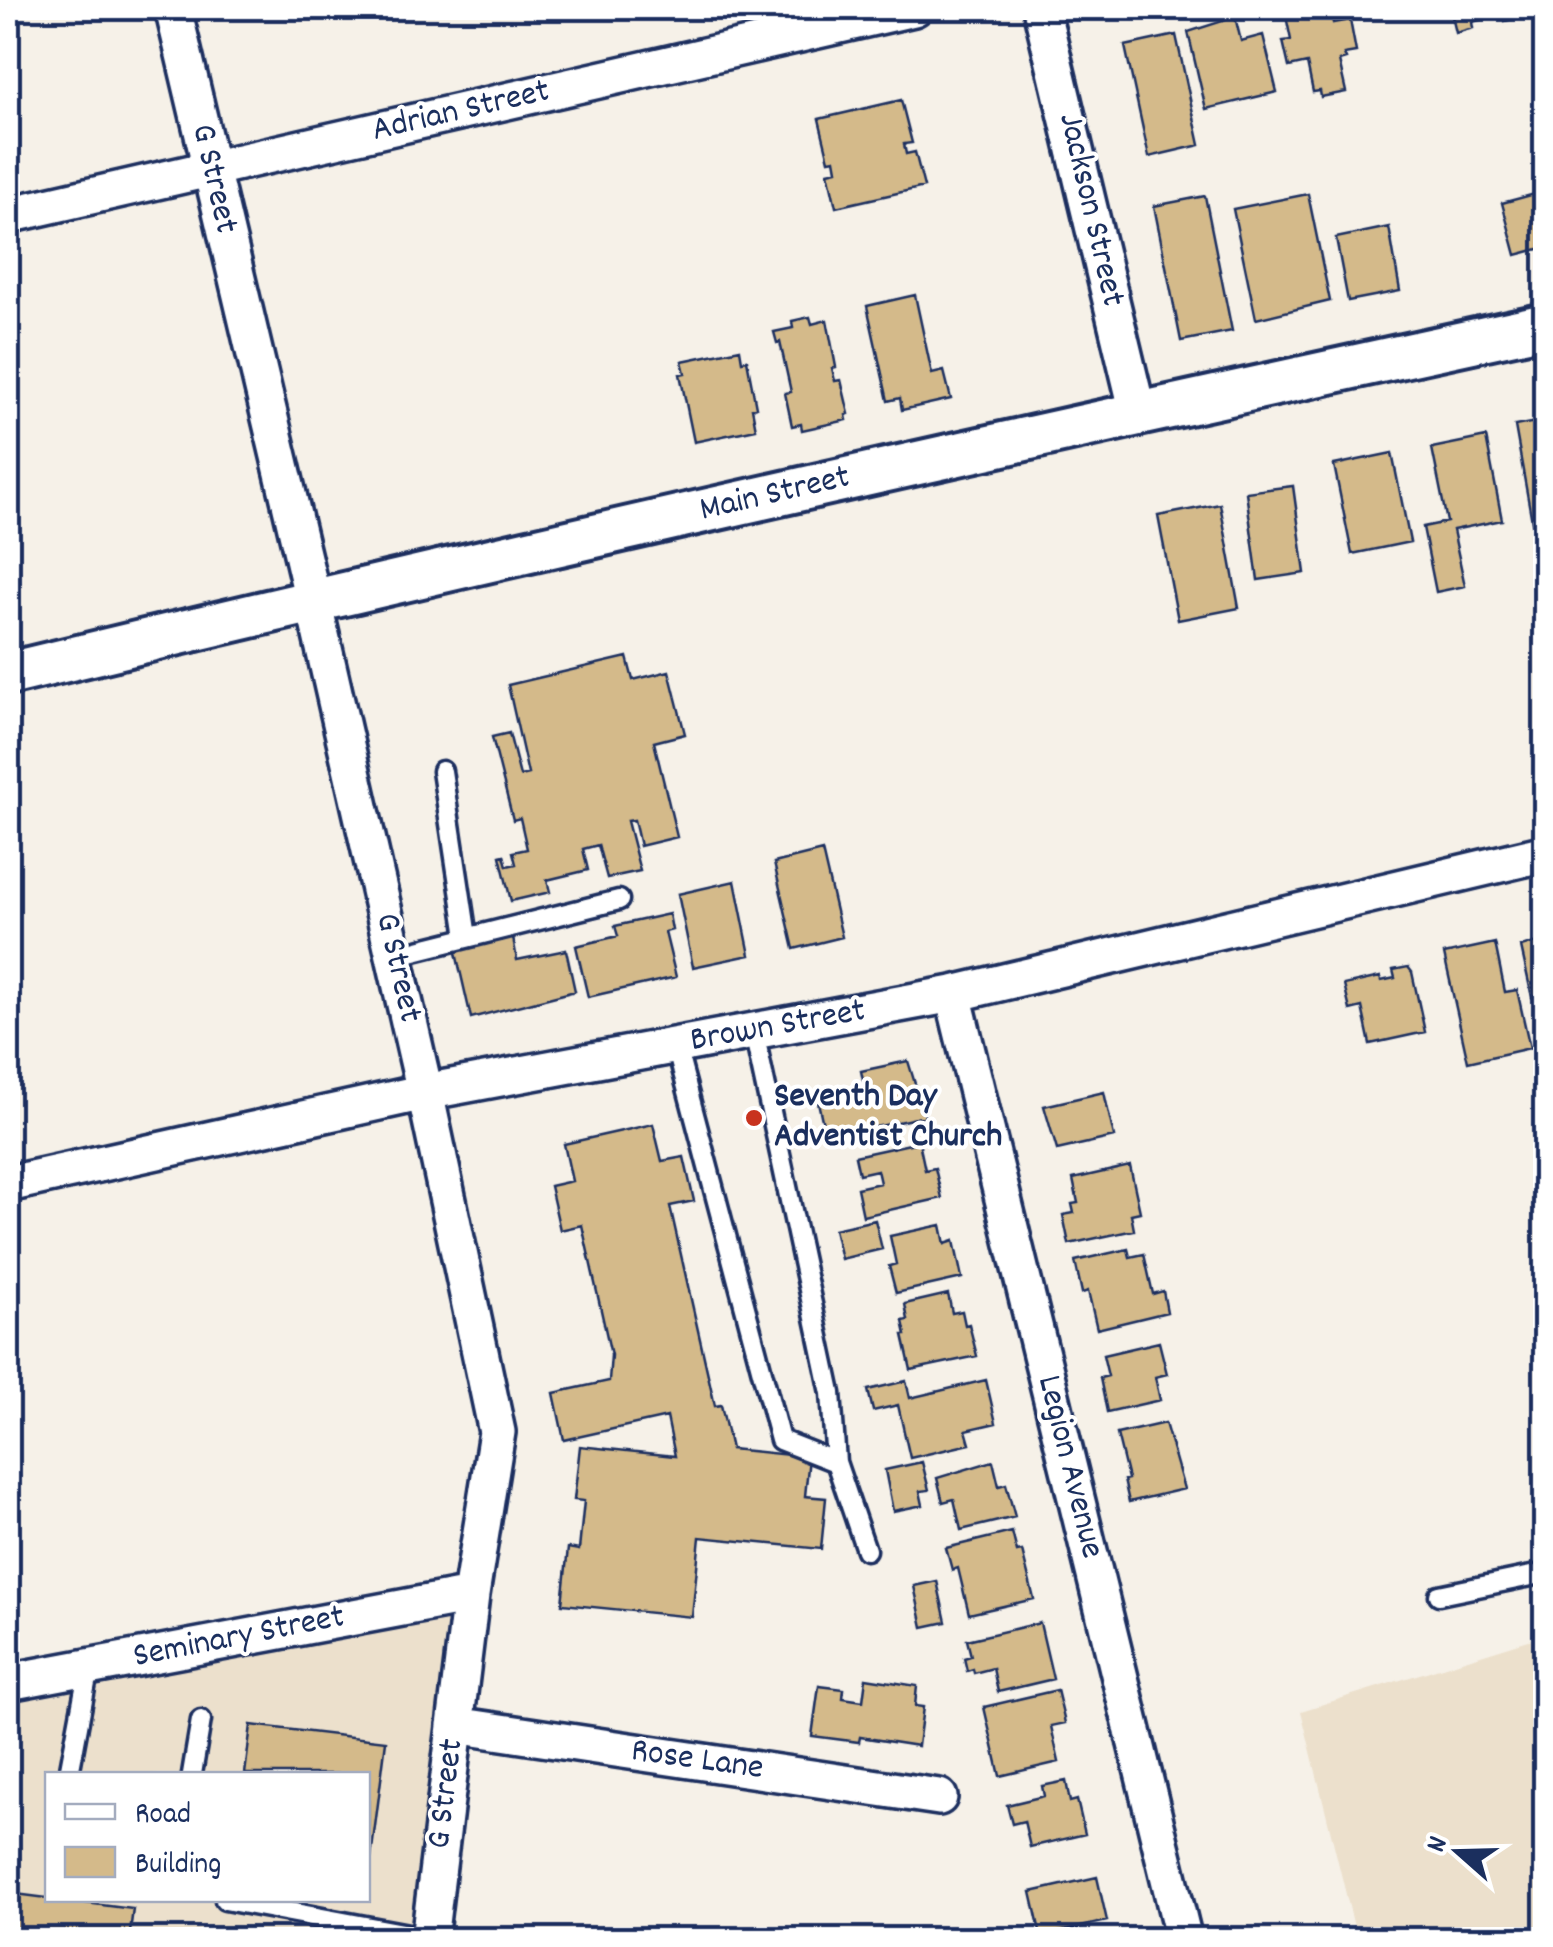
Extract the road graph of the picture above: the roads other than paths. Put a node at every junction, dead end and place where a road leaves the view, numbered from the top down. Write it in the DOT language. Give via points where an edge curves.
graph roads {
  1 [pos="173,8"];
  2 [pos="914,8"];
  3 [pos="1042,8"];
  4 [pos="210,170"];
  5 [pos="8,216"];
  6 [pos="1546,326"];
  7 [pos="1138,413"];
  8 [pos="313,600"];
  9 [pos="8,674"];
  10 [pos="442,772"];
  11 [pos="1546,852"];
  12 [pos="620,900"];
  13 [pos="467,938"];
  14 [pos="394,956"];
  15 [pos="954,994"];
  16 [pos="754,1032"];
  17 [pos="676,1046"];
  18 [pos="424,1092"];
  19 [pos="8,1184"];
  20 [pos="836,1462"];
  21 [pos="866,1550"];
  22 [pos="1546,1574"];
  23 [pos="471,1595"];
  24 [pos="1439,1595"];
  25 [pos="89,1666"];
  26 [pos="8,1682"];
  27 [pos="201,1720"];
  28 [pos="454,1725"];
  29 [pos="69,1772"];
  30 [pos="192,1772"];
  31 [pos="938,1797"];
  32 [pos="236,1902"];
  33 [pos="430,1939"];
  34 [pos="1184,1940"];
  1 -- 4 [label="street, G Street"];
  2 -- 4 [label="street, Adrian Street"];
  3 -- 7 [label="street, Jackson Street"];
  4 -- 5 [label="street, Adrian Street"];
  4 -- 8 [label="street, G Street"];
  6 -- 7 [label="street, Main Street"];
  7 -- 8 [label="street, Main Street"];
  8 -- 9 [label="street, Main Street"];
  8 -- 14 [label="street, G Street"];
  10 -- 13 [label="lane"];
  11 -- 15 [label="street, Brown Street"];
  12 -- 13 [label="lane"];
  13 -- 14 [label="lane"];
  14 -- 18 [label="street, G Street"];
  15 -- 16 [label="street, Brown Street"];
  15 -- 34 [label="street, Legion Avenue"];
  16 -- 17 [label="street, Brown Street"];
  16 -- 20 [label="lane" via="831,1392"];
  17 -- 18 [label="street, Brown Street"];
  17 -- 20 [label="lane" via="780,1440"];
  18 -- 19 [label="street, Brown Street"];
  18 -- 23 [label="street, G Street" via="497,1432"];
  20 -- 21 [label="lane"];
  22 -- 24 [label="lane"];
  23 -- 25 [label="street, Seminary Street"];
  23 -- 28 [label="street, G Street"];
  25 -- 26 [label="street, Seminary Street"];
  25 -- 29 [label="lane"];
  27 -- 30 [label="lane"];
  28 -- 31 [label="street, Rose Lane"];
  28 -- 33 [label="street, G Street"];
  32 -- 33 [label="lane"];
}
